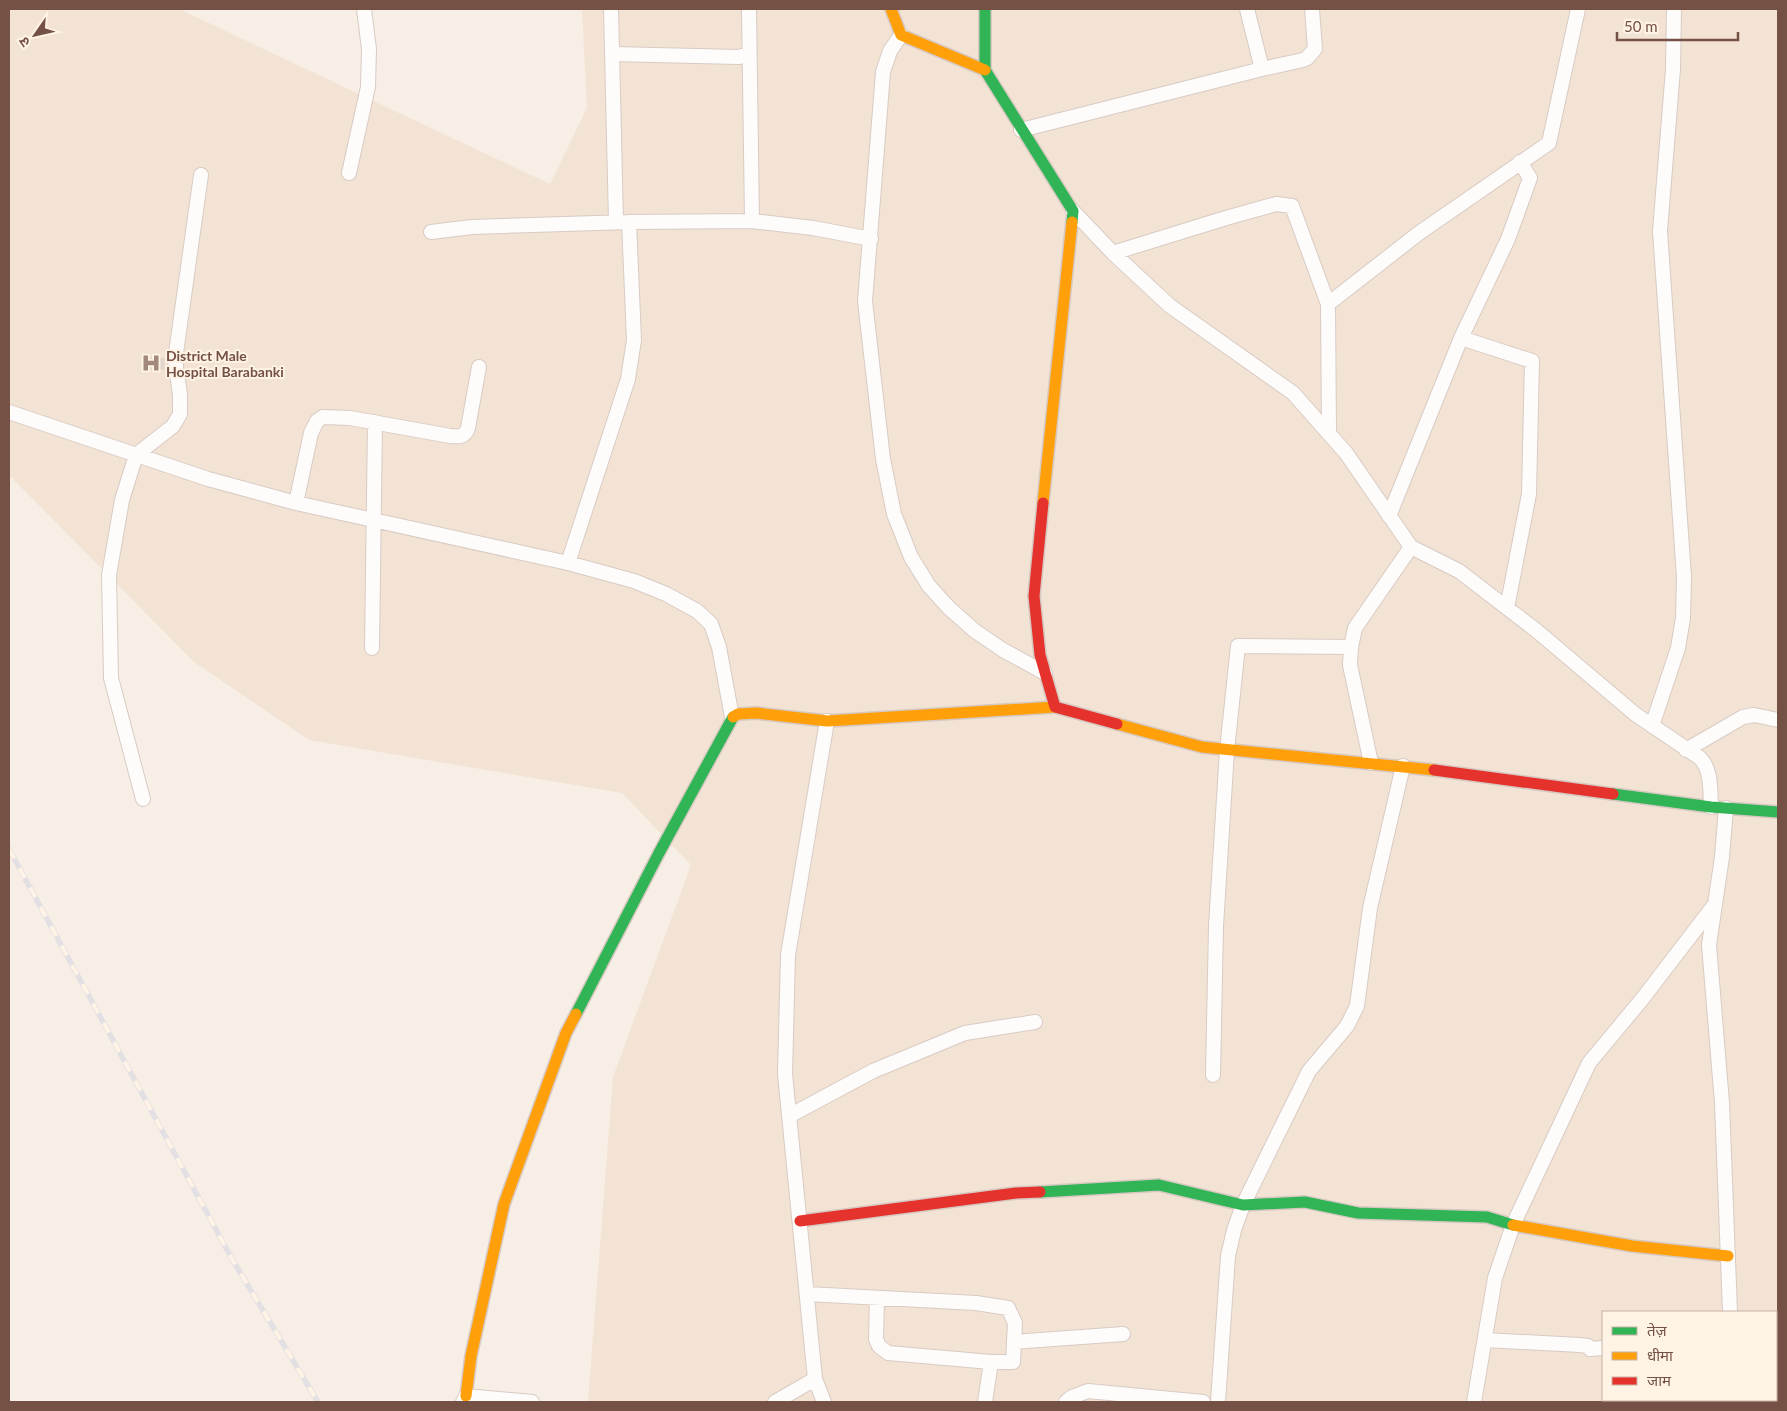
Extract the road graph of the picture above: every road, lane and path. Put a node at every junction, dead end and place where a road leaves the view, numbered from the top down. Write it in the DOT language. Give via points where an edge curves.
graph roads {
  1 [pos="364,9"];
  2 [pos="611,9"];
  3 [pos="749,9"];
  4 [pos="891,9"];
  5 [pos="985,9"];
  6 [pos="1247,9"];
  7 [pos="1312,9"];
  8 [pos="1578,9"];
  9 [pos="1674,9"];
  10 [pos="901,35"];
  11 [pos="612,54"];
  12 [pos="749,54"];
  13 [pos="1262,69"];
  14 [pos="984,70"];
  15 [pos="1021,130"];
  16 [pos="1520,162"];
  17 [pos="348,173"];
  18 [pos="201,175"];
  19 [pos="1073,211"];
  20 [pos="752,221"];
  21 [pos="623,222"];
  22 [pos="431,232"];
  23 [pos="870,239"];
  24 [pos="1113,253"];
  25 [pos="1328,304"];
  26 [pos="1460,338"];
  27 [pos="479,367"];
  28 [pos="9,412"];
  29 [pos="375,422"];
  30 [pos="1329,433"];
  31 [pos="136,455"];
  32 [pos="296,504"];
  33 [pos="1389,516"];
  34 [pos="374,521"];
  35 [pos="1411,547"];
  36 [pos="568,563"];
  37 [pos="1507,608"];
  38 [pos="1351,647"];
  39 [pos="372,648"];
  40 [pos="1045,673"];
  41 [pos="1055,706"];
  42 [pos="732,717"];
  43 [pos="1778,720"];
  44 [pos="827,721"];
  45 [pos="1652,726"];
  46 [pos="1227,750"];
  47 [pos="1686,750"];
  48 [pos="1371,763"];
  49 [pos="1403,766"];
  50 [pos="142,799"];
  51 [pos="1711,807"];
  52 [pos="1726,808"];
  53 [pos="1778,812"];
  54 [pos="1715,904"];
  55 [pos="1035,1022"];
  56 [pos="1213,1075"];
  57 [pos="790,1116"];
  58 [pos="1243,1205"];
  59 [pos="800,1221"];
  60 [pos="1513,1225"];
  61 [pos="1728,1256"];
  62 [pos="807,1294"];
  63 [pos="877,1298"];
  64 [pos="1730,1311"];
  65 [pos="1122,1334"];
  66 [pos="1484,1340"];
  67 [pos="1014,1342"];
  68 [pos="1602,1348"];
  69 [pos="991,1362"];
  70 [pos="816,1380"];
  71 [pos="464,1399"];
  72 [pos="1162,1400"];
  73 [pos="532,1402"];
  74 [pos="775,1402"];
  75 [pos="824,1402"];
  76 [pos="986,1402"];
  77 [pos="1066,1402"];
  78 [pos="1203,1402"];
  79 [pos="1218,1402"];
  80 [pos="1474,1402"];
  1 -- 17 [label="street" via="369,49 368,87"];
  2 -- 11 [label="street"];
  3 -- 12 [label="street"];
  4 -- 10 [label="street"];
  5 -- 14 [label="street"];
  6 -- 13 [label="street"];
  7 -- 13 [label="street" via="1315,49 1311,54 1302,60"];
  8 -- 16 [label="street" via="1549,143"];
  9 -- 45 [label="street" via="1673,69 1660,231 1684,577 1683,618 1678,648"];
  10 -- 14 [label="street"];
  10 -- 23 [label="street" via="883,72"];
  11 -- 12 [label="street" via="739,57"];
  11 -- 21 [label="street"];
  12 -- 20 [label="street"];
  13 -- 15 [label="street"];
  14 -- 15 [label="street"];
  15 -- 19 [label="street"];
  16 -- 25 [label="street"];
  16 -- 26 [label="street" via="1530,178 1508,239"];
  18 -- 31 [label="street" via="175,360 180,414 173,426"];
  19 -- 24 [label="street"];
  19 -- 40 [label="street" via="1034,596"];
  20 -- 21 [label="street"];
  20 -- 23 [label="street"];
  21 -- 22 [label="street" via="472,226"];
  21 -- 36 [label="street" via="634,340 628,379"];
  23 -- 40 [label="street" via="865,301 883,459 894,514 911,557 929,586 975,631"];
  24 -- 25 [label="street" via="1276,204 1292,206"];
  24 -- 30 [label="street" via="1170,306 1292,393"];
  25 -- 30 [label="street"];
  26 -- 33 [label="street"];
  26 -- 37 [label="street" via="1532,362 1529,494"];
  27 -- 29 [label="street" via="468,428 463,436"];
  28 -- 31 [label="street"];
  29 -- 32 [label="street" via="334,416 317,421 311,433"];
  29 -- 34 [label="street"];
  30 -- 33 [label="street"];
  31 -- 32 [label="street" via="208,480"];
  31 -- 50 [label="street" via="122,500 109,575 111,678"];
  32 -- 34 [label="street"];
  33 -- 35 [label="street"];
  34 -- 36 [label="street"];
  34 -- 39 [label="street"];
  35 -- 37 [label="street" via="1459,571"];
  35 -- 38 [label="street" via="1355,628"];
  36 -- 42 [label="street" via="634,581 666,594 704,616 719,647"];
  37 -- 45 [label="street"];
  38 -- 46 [label="street" via="1238,646"];
  38 -- 48 [label="street" via="1350,665"];
  40 -- 41 [label="street"];
  41 -- 44 [label="street"];
  41 -- 46 [label="street" via="1202,748"];
  42 -- 44 [label="street" via="756,713"];
  42 -- 71 [label="street" via="566,1032 504,1204"];
  43 -- 47 [label="street" via="1754,715 1743,717"];
  44 -- 57 [label="street" via="788,955 786,1074"];
  45 -- 47 [label="street"];
  46 -- 48 [label="street"];
  46 -- 56 [label="street" via="1216,926"];
  47 -- 51 [label="street" via="1704,762 1710,784"];
  48 -- 49 [label="street"];
  49 -- 51 [label="street"];
  49 -- 58 [label="street" via="1370,908 1357,1006 1347,1026 1309,1071"];
  51 -- 52 [label="street"];
  52 -- 53 [label="street"];
  52 -- 54 [label="street"];
  54 -- 60 [label="street" via="1589,1063"];
  54 -- 61 [label="street" via="1709,945 1722,1103"];
  55 -- 57 [label="street" via="965,1033 872,1071"];
  57 -- 59 [label="street"];
  58 -- 59 [label="street" via="1159,1185 1016,1193"];
  58 -- 60 [label="street" via="1305,1202 1358,1213 1487,1217"];
  58 -- 79 [label="street" via="1228,1256"];
  59 -- 62 [label="street"];
  60 -- 61 [label="street" via="1632,1246"];
  60 -- 66 [label="street" via="1495,1278"];
  61 -- 64 [label="street"];
  62 -- 63 [label="street"];
  62 -- 70 [label="street"];
  63 -- 67 [label="street" via="976,1303 1008,1308 1015,1323"];
  63 -- 69 [label="street" via="876,1339 888,1353"];
  65 -- 67 [label="street"];
  66 -- 68 [label="street"];
  66 -- 80 [label="street"];
  67 -- 69 [label="street" via="1013,1362"];
  69 -- 76 [label="street"];
  70 -- 74 [label="street"];
  70 -- 75 [label="street"];
  71 -- 73 [label="street"];
  72 -- 77 [label="street" via="1088,1391"];
  72 -- 78 [label="street"];
}
